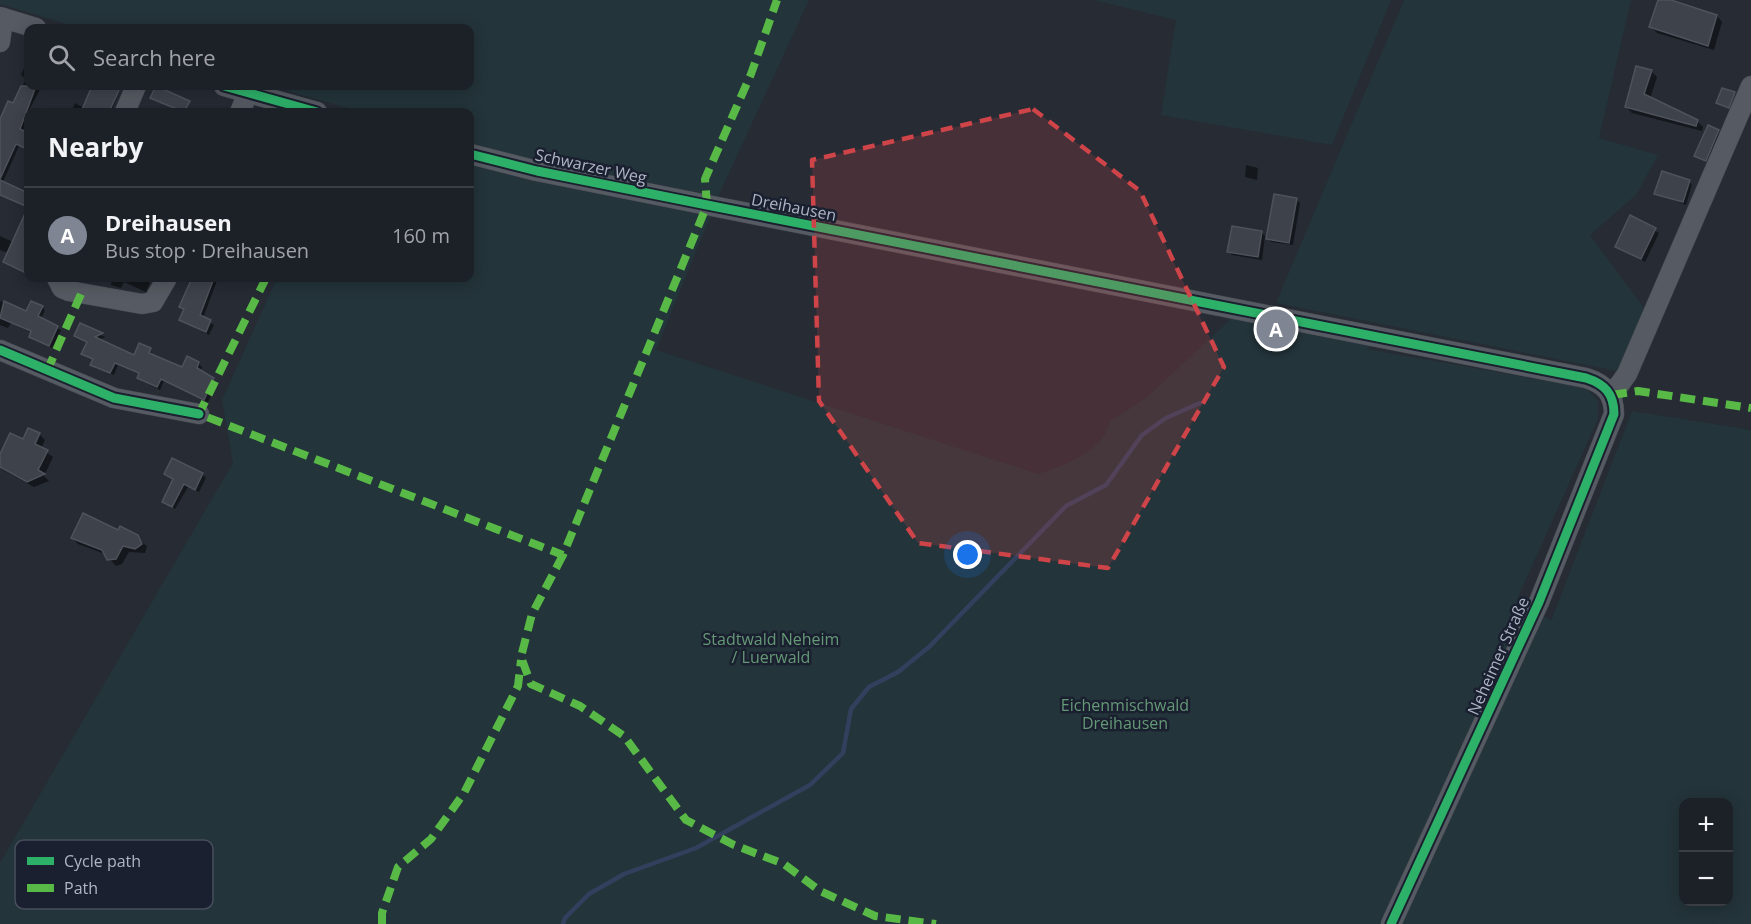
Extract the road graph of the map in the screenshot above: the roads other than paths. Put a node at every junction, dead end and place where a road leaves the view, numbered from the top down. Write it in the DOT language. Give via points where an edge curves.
graph roads {
  1 [pos="1,18"];
  2 [pos="24,25"];
  3 [pos="0,42"];
  4 [pos="1751,86"];
  5 [pos="134,90"];
  6 [pos="238,90"];
  7 [pos="248,93"];
  8 [pos="126,108"];
  9 [pos="242,108"];
  10 [pos="302,108"];
  11 [pos="474,155"];
  12 [pos="707,205"];
  13 [pos="59,282"];
  14 [pos="165,282"];
  15 [pos="0,350"];
  16 [pos="1612,395"];
  17 [pos="200,414"];
  18 [pos="1390,924"];
  1 -- 2 [label="street"];
  1 -- 3 [label="street"];
  4 -- 16 [label="street" via="1627,374"];
  5 -- 8 [label="street"];
  6 -- 7 [label="street"];
  7 -- 9 [label="street"];
  7 -- 10 [label="street"];
  11 -- 12 [label="street, Schwarzer Weg"];
  12 -- 16 [label="street, Dreihausen" via="1586,378"];
  13 -- 14 [label="street" via="69,291 142,304 153,302"];
  15 -- 17 [label="street" via="114,398"];
  16 -- 18 [label="street, Neheimer Straße" via="1614,414 1609,429 1539,602"];
}
